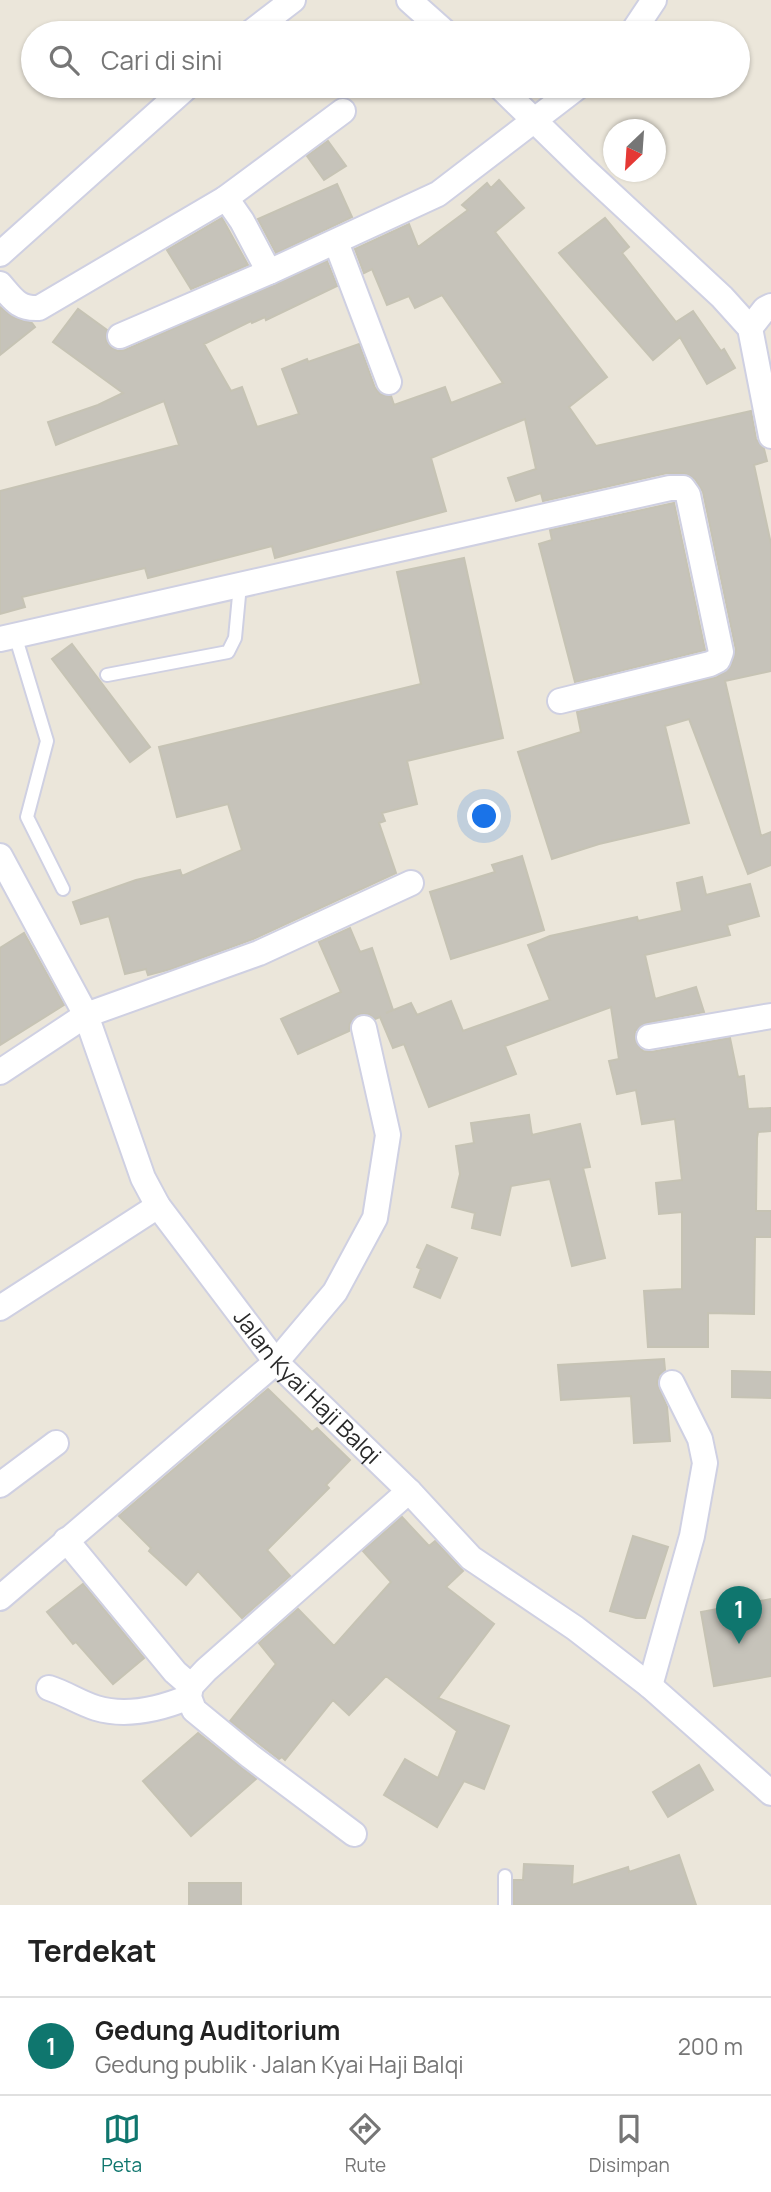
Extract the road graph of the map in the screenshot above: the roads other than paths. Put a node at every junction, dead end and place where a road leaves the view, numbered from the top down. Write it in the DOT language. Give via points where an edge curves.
graph roads {
  1 [pos="293,0"];
  2 [pos="409,0"];
  3 [pos="654,0"];
  4 [pos="266,21"];
  5 [pos="433,21"];
  6 [pos="640,21"];
  7 [pos="175,98"];
  8 [pos="511,98"];
  9 [pos="564,98"];
  10 [pos="343,111"];
  11 [pos="534,122"];
  12 [pos="226,198"];
  13 [pos="336,242"];
  14 [pos="0,254"];
  15 [pos="269,272"];
  16 [pos="0,284"];
  17 [pos="771,306"];
  18 [pos="750,328"];
  19 [pos="120,337"];
  20 [pos="390,383"];
  21 [pos="771,436"];
  22 [pos="240,585"];
  23 [pos="8,637"];
  24 [pos="107,675"];
  25 [pos="560,701"];
  26 [pos="0,856"];
  27 [pos="411,883"];
  28 [pos="63,888"];
  29 [pos="86,1015"];
  30 [pos="771,1016"];
  31 [pos="364,1028"];
  32 [pos="649,1037"];
  33 [pos="0,1072"];
  34 [pos="158,1206"];
  35 [pos="0,1308"];
  36 [pos="276,1362"];
  37 [pos="672,1383"];
  38 [pos="56,1443"];
  39 [pos="0,1485"];
  40 [pos="409,1491"];
  41 [pos="66,1540"];
  42 [pos="0,1598"];
  43 [pos="650,1686"];
  44 [pos="49,1688"];
  45 [pos="190,1692"];
  46 [pos="771,1793"];
  47 [pos="354,1834"];
  48 [pos="505,1876"];
  49 [pos="505,1905"];
  1 -- 4 [label="street"];
  2 -- 5 [label="street"];
  3 -- 6 [label="street"];
  7 -- 14 [label="street"];
  8 -- 11 [label="street"];
  9 -- 11 [label="street"];
  10 -- 12 [label="street"];
  11 -- 13 [label="street" via="438,194"];
  11 -- 18 [label="street"];
  12 -- 15 [label="street"];
  12 -- 16 [label="street" via="39,308 27,309 17,303"];
  13 -- 15 [label="street"];
  13 -- 20 [label="street"];
  15 -- 19 [label="street"];
  17 -- 18 [label="street"];
  18 -- 21 [label="street"];
  22 -- 23 [label="street"];
  22 -- 24 [label="lane" via="235,638 228,652"];
  22 -- 25 [label="street" via="683,488 722,652 718,660"];
  23 -- 28 [label="lane" via="47,741 27,817"];
  26 -- 29 [label="street, Jalan Kyai Haji Balqi"];
  27 -- 29 [label="street" via="259,953"];
  29 -- 33 [label="street"];
  29 -- 34 [label="street, Jalan Kyai Haji Balqi" via="143,1178"];
  30 -- 32 [label="street"];
  31 -- 36 [label="street" via="388,1135 375,1218 335,1292"];
  34 -- 35 [label="street"];
  34 -- 36 [label="street, Jalan Kyai Haji Balqi"];
  36 -- 40 [label="street, Jalan Kyai Haji Balqi"];
  36 -- 41 [label="street"];
  37 -- 43 [label="street" via="700,1439 705,1463 692,1536"];
  38 -- 39 [label="street"];
  40 -- 43 [label="street, Jalan Kyai Haji Balqi" via="471,1558 575,1628"];
  40 -- 45 [label="street" via="206,1670"];
  41 -- 42 [label="street"];
  41 -- 45 [label="street"];
  43 -- 46 [label="street, Jalan Kyai Haji Balqi"];
  44 -- 45 [label="street" via="119,1712 171,1705"];
  45 -- 47 [label="street" via="194,1710"];
  48 -- 49 [label="lane"];
}
